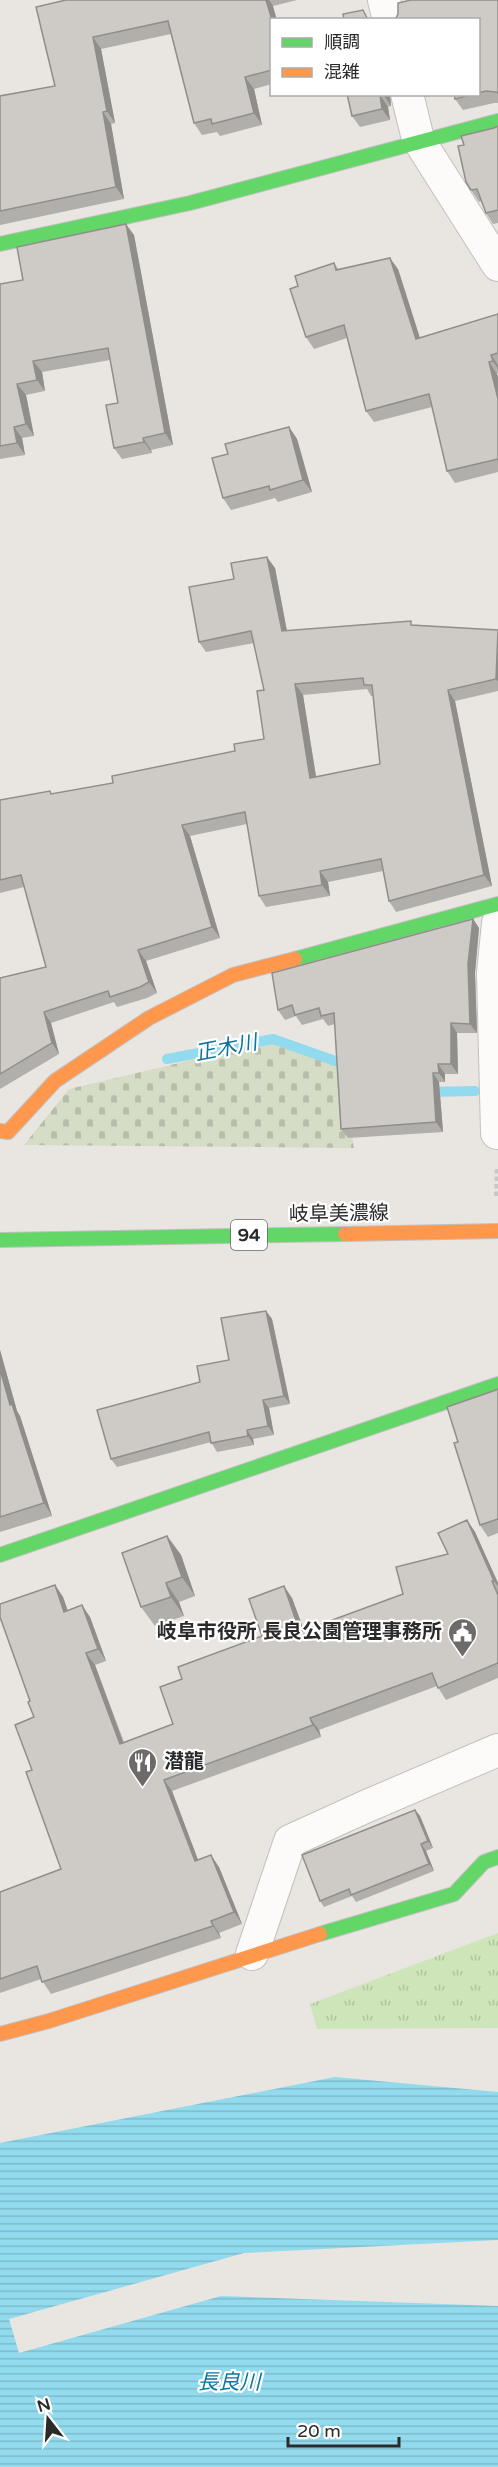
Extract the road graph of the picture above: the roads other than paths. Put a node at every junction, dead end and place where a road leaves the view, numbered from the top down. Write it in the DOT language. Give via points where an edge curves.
graph roads {
  1 [pos="384,0"];
  2 [pos="388,18"];
  3 [pos="407,96"];
  4 [pos="498,121"];
  5 [pos="418,139"];
  6 [pos="0,244"];
  7 [pos="498,265"];
  8 [pos="498,904"];
  9 [pos="498,923"];
  10 [pos="0,1131"];
  11 [pos="497,1133"];
  12 [pos="497,1231"];
  13 [pos="0,1240"];
  14 [pos="498,1384"];
  15 [pos="0,1554"];
  16 [pos="498,1750"];
  17 [pos="498,1857"];
  18 [pos="252,1954"];
  19 [pos="0,2034"];
  1 -- 2 [label="street"];
  3 -- 5 [label="street"];
  4 -- 5 [label="street"];
  5 -- 6 [label="street" via="250,187"];
  5 -- 7 [label="street"];
  8 -- 10 [label="street" via="233,975 149,1018 88,1056 55,1081 8,1132"];
  9 -- 11 [label="street" via="493,973"];
  12 -- 13 [label="street, 岐阜美濃線 / 94"];
  14 -- 15 [label="street"];
  16 -- 18 [label="street" via="290,1842"];
  17 -- 18 [label="street" via="484,1863 454,1894"];
  18 -- 19 [label="street"];
}
